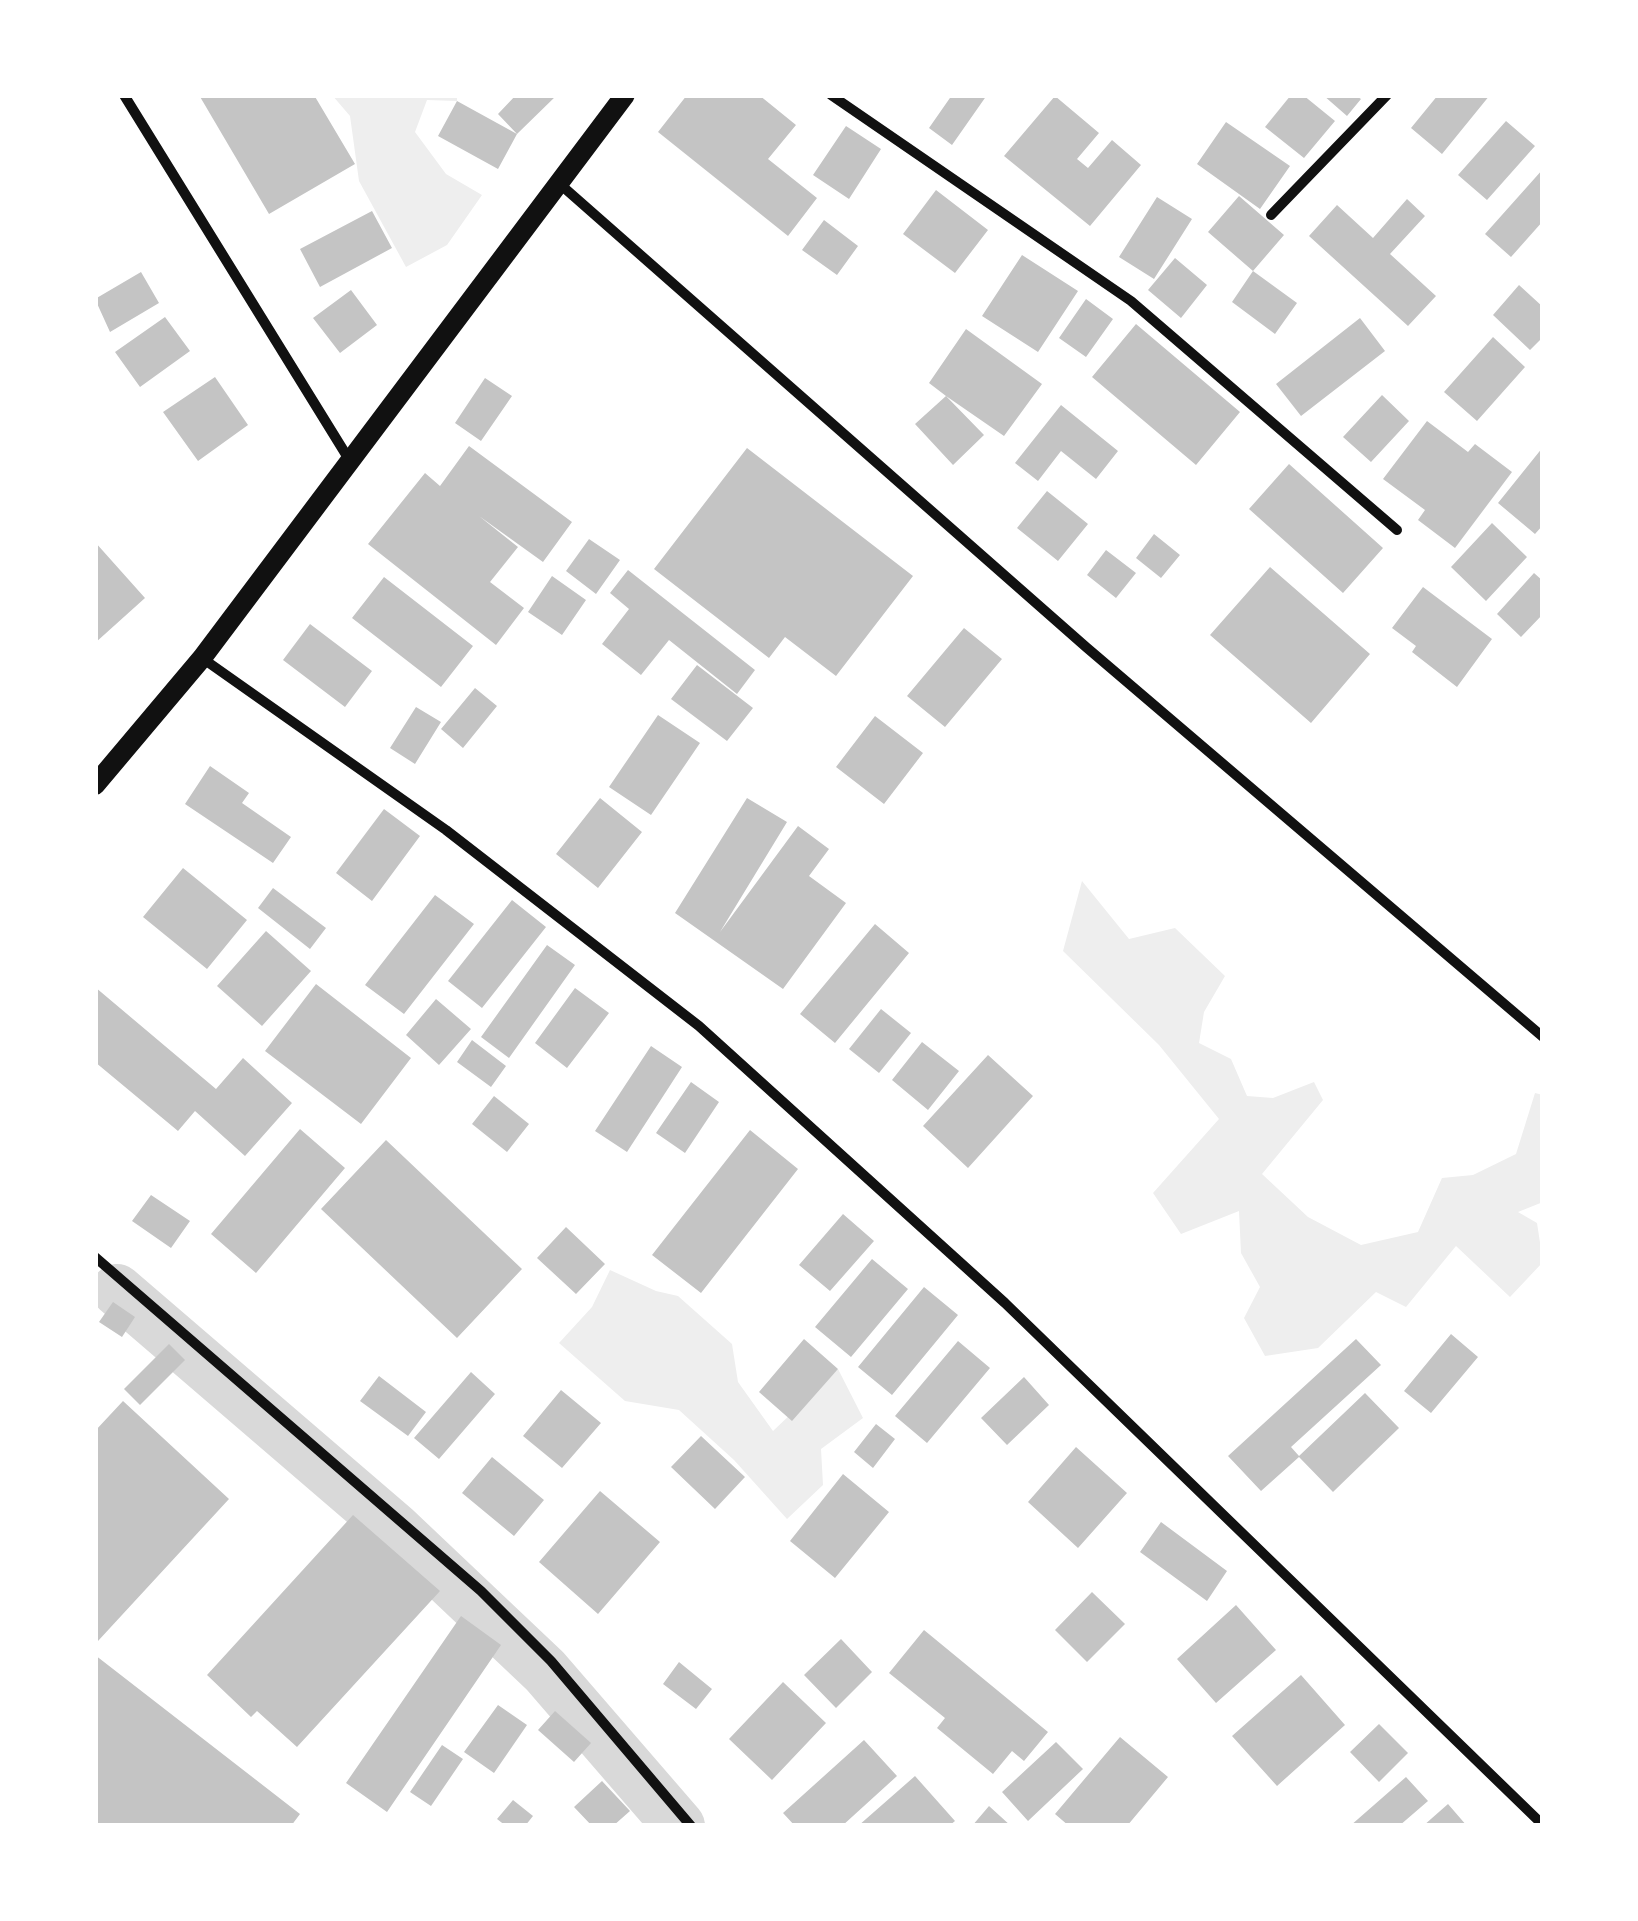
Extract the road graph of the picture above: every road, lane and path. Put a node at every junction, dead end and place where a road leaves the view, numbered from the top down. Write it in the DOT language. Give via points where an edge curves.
graph roads {
  1 [pos="124,95"];
  2 [pos="625,95"];
  3 [pos="831,95"];
  4 [pos="1387,95"];
  5 [pos="561,185"];
  6 [pos="1271,215"];
  7 [pos="350,462"];
  8 [pos="1397,530"];
  9 [pos="202,658"];
  10 [pos="95,785"];
  11 [pos="1543,1036"];
  12 [pos="95,1257"];
  13 [pos="1543,1825"];
  14 [pos="691,1826"];
  1 -- 7 [label="street"];
  2 -- 5 [label="main road"];
  3 -- 8 [label="street" via="1131,301"];
  4 -- 6 [label="street"];
  5 -- 7 [label="main road"];
  5 -- 11 [label="street" via="1086,647"];
  7 -- 9 [label="main road"];
  9 -- 10 [label="main road"];
  9 -- 13 [label="street" via="446,830 699,1026 1005,1303"];
  12 -- 14 [label="street" via="481,1590 551,1660"];
}
